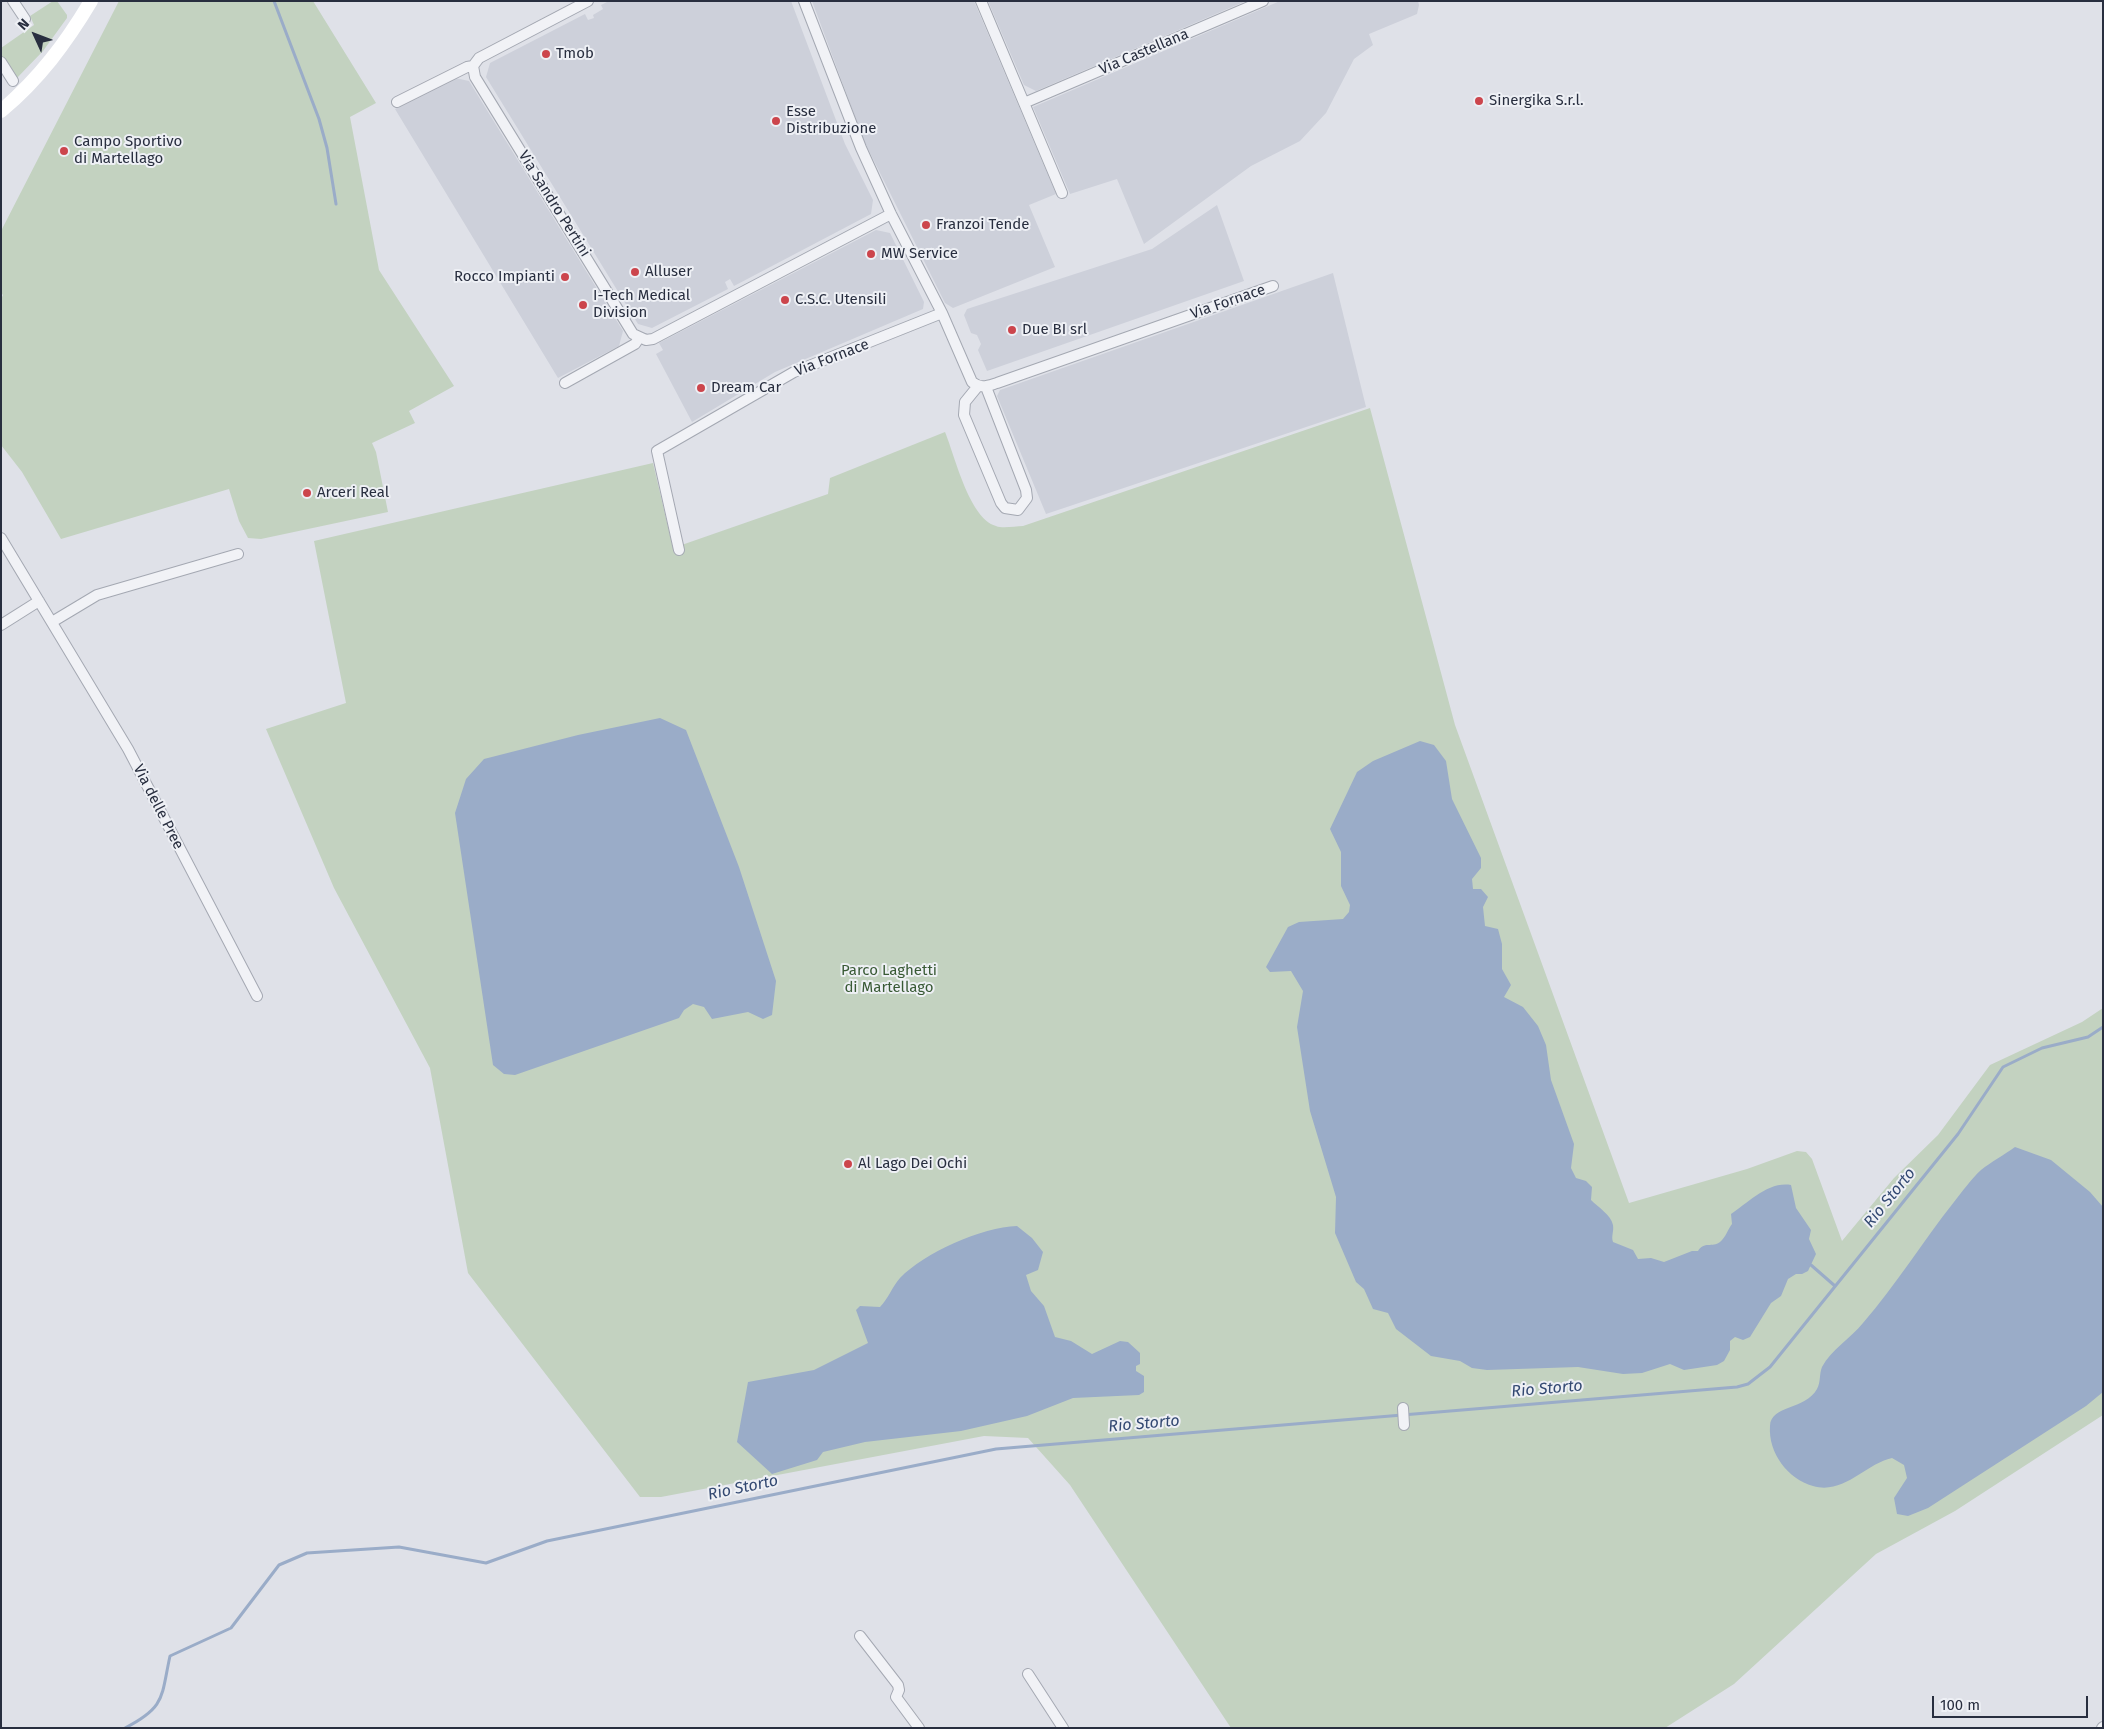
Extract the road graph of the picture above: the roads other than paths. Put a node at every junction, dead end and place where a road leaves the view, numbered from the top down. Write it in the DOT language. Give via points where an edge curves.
graph roads {
  1 [pos="13,1"];
  2 [pos="91,1"];
  3 [pos="588,1"];
  4 [pos="804,1"];
  5 [pos="981,1"];
  6 [pos="1263,1"];
  7 [pos="25,19"];
  8 [pos="1,62"];
  9 [pos="474,66"];
  10 [pos="13,81"];
  11 [pos="397,102"];
  12 [pos="1024,102"];
  13 [pos="1,111"];
  14 [pos="1062,193"];
  15 [pos="891,214"];
  16 [pos="1273,286"];
  17 [pos="942,313"];
  18 [pos="640,338"];
  19 [pos="565,383"];
  20 [pos="982,387"];
  21 [pos="1,538"];
  22 [pos="679,550"];
  23 [pos="238,554"];
  24 [pos="39,601"];
  25 [pos="52,622"];
  26 [pos="1,625"];
  27 [pos="257,996"];
  28 [pos="1402,1408"];
  29 [pos="1404,1425"];
  30 [pos="860,1636"];
  31 [pos="1028,1674"];
  32 [pos="919,1728"];
  33 [pos="1063,1728"];
  1 -- 7 [label="street"];
  2 -- 13 [label="street" via="49,64 22,94"];
  3 -- 9 [label="street" via="479,58"];
  4 -- 15 [label="street" via="861,148"];
  5 -- 12 [label="street"];
  6 -- 12 [label="street, Via Castellana"];
  8 -- 10 [label="street"];
  9 -- 11 [label="street"];
  9 -- 18 [label="street, Via Sandro Pertini" via="475,77 633,334"];
  12 -- 14 [label="street"];
  15 -- 17 [label="street"];
  15 -- 18 [label="street" via="653,339"];
  16 -- 20 [label="street, Via Fornace"];
  17 -- 20 [label="street" via="972,382"];
  17 -- 22 [label="street, Via Fornace" via="794,372 657,452"];
  18 -- 19 [label="street" via="635,344"];
  20 -- 20 [label="street" via="965,402 964,415 1001,503 1005,508 1018,510 1027,498 1026,490"];
  21 -- 24 [label="street, Via delle Pree"];
  23 -- 25 [label="street" via="96,595"];
  24 -- 25 [label="street, Via delle Pree"];
  24 -- 26 [label="street"];
  25 -- 27 [label="street, Via delle Pree" via="128,749"];
  28 -- 29 [label="street"];
  30 -- 32 [label="street" via="898,1686 896,1698"];
  31 -- 33 [label="street"];
}
